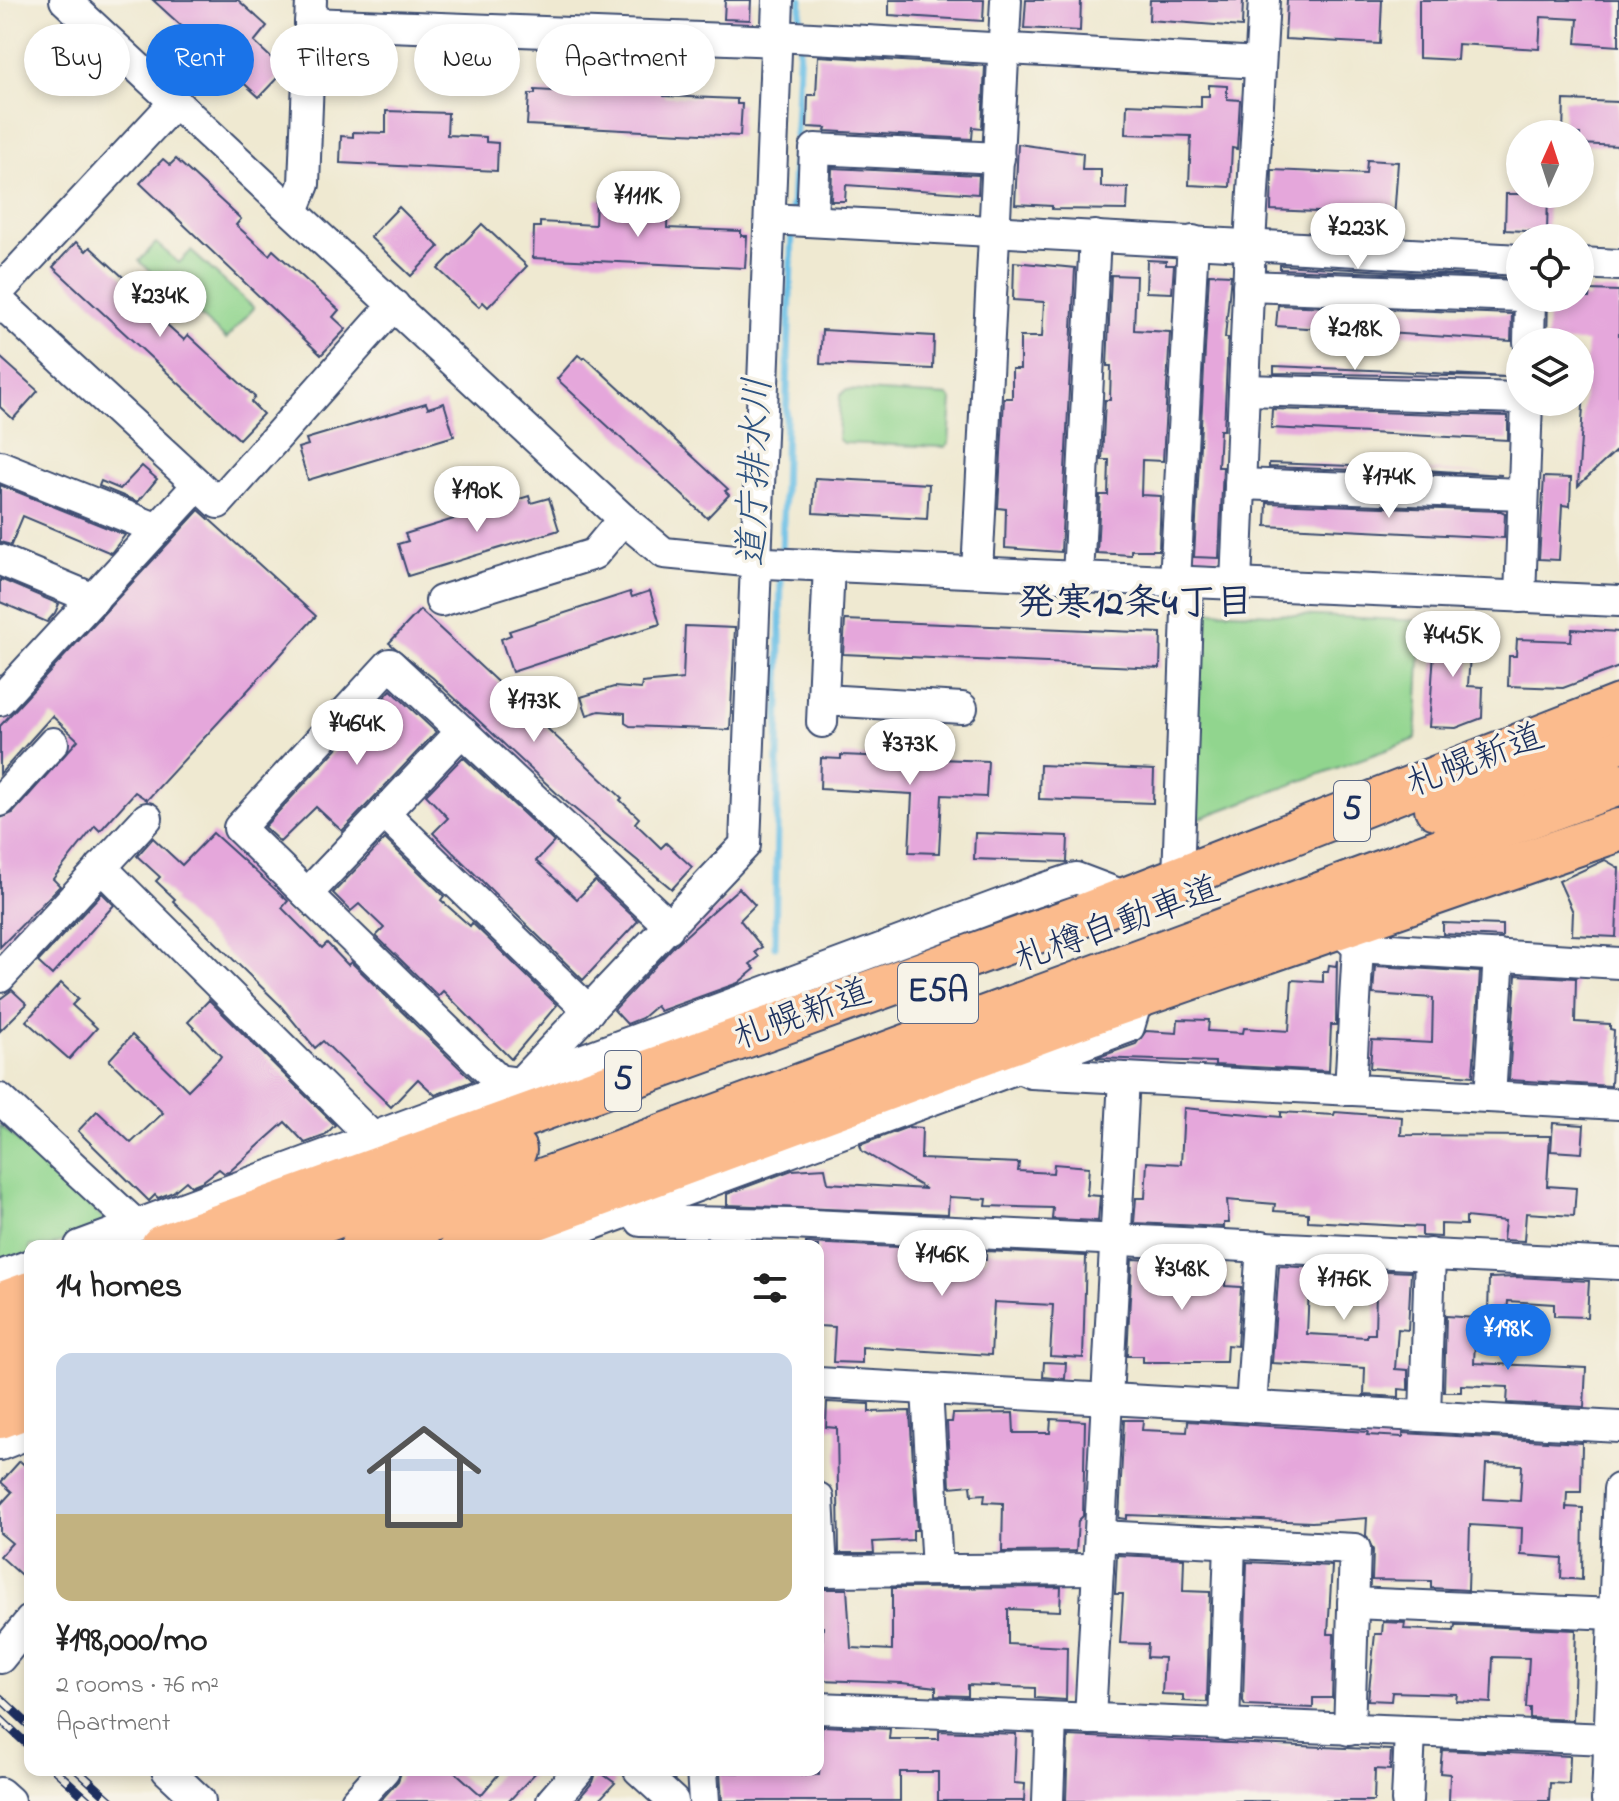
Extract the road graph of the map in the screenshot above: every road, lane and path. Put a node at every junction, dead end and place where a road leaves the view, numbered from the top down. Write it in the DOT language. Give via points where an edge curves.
graph roads {
  1 [pos="65,0"];
  2 [pos="778,0"];
  3 [pos="1006,0"];
  4 [pos="1264,0"];
  5 [pos="311,12"];
  6 [pos="787,38"];
  7 [pos="1004,49"];
  8 [pos="1260,63"];
  9 [pos="175,102"];
  10 [pos="999,158"];
  11 [pos="293,211"];
  12 [pos="792,219"];
  13 [pos="996,230"];
  14 [pos="1095,236"];
  15 [pos="1193,241"];
  16 [pos="1250,244"];
  17 [pos="1506,259"];
  18 [pos="1594,264"];
  19 [pos="1619,265"];
  20 [pos="1248,286"];
  21 [pos="0,290"];
  22 [pos="1506,295"];
  23 [pos="0,302"];
  24 [pos="394,305"];
  25 [pos="1244,390"];
  26 [pos="1506,398"];
  27 [pos="1526,416"];
  28 [pos="0,466"];
  29 [pos="1240,484"];
  30 [pos="198,485"];
  31 [pos="1523,494"];
  32 [pos="623,519"];
  33 [pos="158,529"];
  34 [pos="0,560"];
  35 [pos="761,562"];
  36 [pos="829,565"];
  37 [pos="977,572"];
  38 [pos="1078,577"];
  39 [pos="1182,581"];
  40 [pos="1236,584"];
  41 [pos="1520,597"];
  42 [pos="94,599"];
  43 [pos="441,601"];
  44 [pos="1619,601"];
  45 [pos="0,700"];
  46 [pos="1619,706"];
  47 [pos="962,708"];
  48 [pos="462,731"];
  49 [pos="1619,741"];
  50 [pos="53,743"];
  51 [pos="1619,784"];
  52 [pos="0,801"];
  53 [pos="384,813"];
  54 [pos="147,818"];
  55 [pos="1619,830"];
  56 [pos="101,867"];
  57 [pos="1178,879"];
  58 [pos="307,894"];
  59 [pos="1129,898"];
  60 [pos="668,928"];
  61 [pos="1348,938"];
  62 [pos="1499,955"];
  63 [pos="1619,963"];
  64 [pos="0,977"];
  65 [pos="1138,997"];
  66 [pos="580,1020"];
  67 [pos="595,1056"];
  68 [pos="1019,1068"];
  69 [pos="1124,1078"];
  70 [pos="520,1083"];
  71 [pos="1350,1090"];
  72 [pos="1490,1097"];
  73 [pos="0,1099"];
  74 [pos="1619,1104"];
  75 [pos="372,1137"];
  76 [pos="634,1210"];
  77 [pos="149,1235"];
  78 [pos="790,1235"];
  79 [pos="1116,1239"];
  80 [pos="118,1240"];
  81 [pos="274,1240"];
  82 [pos="378,1240"];
  83 [pos="478,1240"];
  84 [pos="573,1240"];
  85 [pos="1262,1246"];
  86 [pos="1430,1254"];
  87 [pos="1619,1264"];
  88 [pos="24,1267"];
  89 [pos="0,1276"];
  90 [pos="24,1295"];
  91 [pos="0,1304"];
  92 [pos="24,1333"];
  93 [pos="0,1343"];
  94 [pos="24,1370"];
  95 [pos="0,1379"];
  96 [pos="824,1383"];
  97 [pos="927,1389"];
  98 [pos="1107,1400"];
  99 [pos="1251,1407"];
  100 [pos="24,1408"];
  101 [pos="1425,1416"];
  102 [pos="0,1417"];
  103 [pos="1619,1427"];
  104 [pos="24,1435"];
  105 [pos="0,1445"];
  106 [pos="1619,1489"];
  107 [pos="1618,1522"];
  108 [pos="1100,1536"];
  109 [pos="1230,1542"];
  110 [pos="1098,1569"];
  111 [pos="937,1570"];
  112 [pos="824,1571"];
  113 [pos="1353,1603"];
  114 [pos="1614,1614"];
  115 [pos="824,1708"];
  116 [pos="1051,1718"];
  117 [pos="1090,1719"];
  118 [pos="1224,1725"];
  119 [pos="1349,1730"];
  120 [pos="1410,1732"];
  121 [pos="1612,1746"];
  122 [pos="173,1776"];
  123 [pos="379,1776"];
  124 [pos="574,1776"];
  125 [pos="646,1776"];
  126 [pos="702,1776"];
  127 [pos="0,1793"];
  128 [pos="9,1801"];
  129 [pos="200,1801"];
  130 [pos="356,1801"];
  131 [pos="552,1801"];
  132 [pos="673,1801"];
  133 [pos="704,1801"];
  134 [pos="1048,1801"];
  135 [pos="1407,1801"];
  136 [pos="1607,1801"];
  1 -- 9 [label="street"];
  2 -- 6 [label="street"];
  3 -- 7 [label="street"];
  4 -- 8 [label="street"];
  5 -- 6 [label="street"];
  5 -- 11 [label="street" via="304,184"];
  6 -- 7 [label="street"];
  6 -- 12 [label="street"];
  7 -- 8 [label="street"];
  7 -- 10 [label="street"];
  8 -- 16 [label="street"];
  9 -- 11 [label="street"];
  9 -- 21 [label="street"];
  10 -- 12 [label="street" via="815,149"];
  10 -- 13 [label="street"];
  11 -- 24 [label="street"];
  12 -- 13 [label="street"];
  12 -- 35 [label="street"];
  13 -- 14 [label="street"];
  13 -- 37 [label="street"];
  14 -- 15 [label="street"];
  14 -- 38 [label="street"];
  15 -- 16 [label="street"];
  15 -- 39 [label="street"];
  16 -- 17 [label="street"];
  16 -- 20 [label="street"];
  18 -- 19 [label="street"];
  20 -- 22 [label="street"];
  20 -- 25 [label="street"];
  23 -- 30 [label="street"];
  24 -- 30 [label="street" via="218,503"];
  24 -- 32 [label="street"];
  25 -- 26 [label="street"];
  25 -- 29 [label="street"];
  27 -- 31 [label="street"];
  28 -- 33 [label="street"];
  29 -- 31 [label="street"];
  29 -- 40 [label="street"];
  30 -- 33 [label="street"];
  31 -- 41 [label="street"];
  32 -- 35 [label="street" via="664,553"];
  32 -- 43 [label="street" via="594,554"];
  33 -- 42 [label="street"];
  34 -- 42 [label="street"];
  35 -- 36 [label="street"];
  35 -- 60 [label="street" via="745,845"];
  36 -- 37 [label="street"];
  36 -- 47 [label="street" via="823,711"];
  37 -- 38 [label="street"];
  38 -- 39 [label="street"];
  39 -- 40 [label="street"];
  39 -- 57 [label="street"];
  40 -- 41 [label="street"];
  41 -- 44 [label="street"];
  42 -- 45 [label="street"];
  46 -- 57 [label="highway, 札幌新道 / 5"];
  48 -- 53 [label="street"];
  48 -- 58 [label="street" via="390,664 239,828"];
  48 -- 60 [label="street"];
  49 -- 81 [label="highway, 札樽自動車道 / E5A"];
  50 -- 52 [label="street"];
  51 -- 82 [label="highway, 札樽自動車道 / E5A"];
  53 -- 58 [label="street"];
  53 -- 66 [label="street"];
  54 -- 56 [label="street"];
  55 -- 61 [label="highway"];
  56 -- 64 [label="street"];
  56 -- 75 [label="street"];
  57 -- 59 [label="highway, 札幌新道 / 5"];
  58 -- 70 [label="street" via="498,1080"];
  59 -- 67 [label="street" via="1076,878"];
  59 -- 77 [label="highway, 札幌新道 / 5"];
  60 -- 66 [label="street"];
  61 -- 62 [label="street"];
  61 -- 65 [label="highway"];
  61 -- 71 [label="street"];
  62 -- 63 [label="street"];
  62 -- 72 [label="street"];
  65 -- 68 [label="street" via="1129,1027"];
  65 -- 83 [label="highway"];
  66 -- 67 [label="street"];
  66 -- 70 [label="street"];
  67 -- 70 [label="street"];
  68 -- 69 [label="street"];
  68 -- 76 [label="street"];
  69 -- 71 [label="street"];
  69 -- 79 [label="street"];
  70 -- 75 [label="street"];
  71 -- 72 [label="street"];
  72 -- 74 [label="street"];
  73 -- 77 [label="street"];
  75 -- 77 [label="street"];
  76 -- 78 [label="street" via="641,1221"];
  76 -- 84 [label="street"];
  77 -- 80 [label="street"];
  78 -- 79 [label="street"];
  79 -- 85 [label="street"];
  79 -- 98 [label="street"];
  85 -- 86 [label="street"];
  85 -- 99 [label="street"];
  86 -- 87 [label="street"];
  86 -- 101 [label="street"];
  88 -- 89 [label="street"];
  90 -- 91 [label="highway"];
  92 -- 93 [label="highway"];
  94 -- 95 [label="highway"];
  96 -- 97 [label="street"];
  97 -- 98 [label="street"];
  97 -- 111 [label="street"];
  98 -- 99 [label="street"];
  98 -- 108 [label="street"];
  99 -- 101 [label="street"];
  100 -- 102 [label="highway"];
  101 -- 103 [label="street"];
  104 -- 105 [label="street"];
  106 -- 107 [label="street"];
  107 -- 114 [label="street"];
  108 -- 109 [label="street"];
  108 -- 110 [label="street"];
  109 -- 113 [label="street" via="1355,1549"];
  109 -- 118 [label="street"];
  110 -- 111 [label="street"];
  110 -- 117 [label="street"];
  111 -- 112 [label="street"];
  113 -- 114 [label="street"];
  113 -- 119 [label="street"];
  114 -- 121 [label="street"];
  115 -- 116 [label="street"];
  116 -- 117 [label="street"];
  116 -- 134 [label="street"];
  117 -- 118 [label="street"];
  118 -- 119 [label="street"];
  119 -- 120 [label="street"];
  120 -- 121 [label="street"];
  120 -- 135 [label="street"];
  121 -- 136 [label="street"];
  122 -- 129 [label="street"];
  123 -- 130 [label="street"];
  124 -- 131 [label="street"];
  125 -- 132 [label="street"];
  126 -- 133 [label="street"];
  127 -- 128 [label="street"];
}
